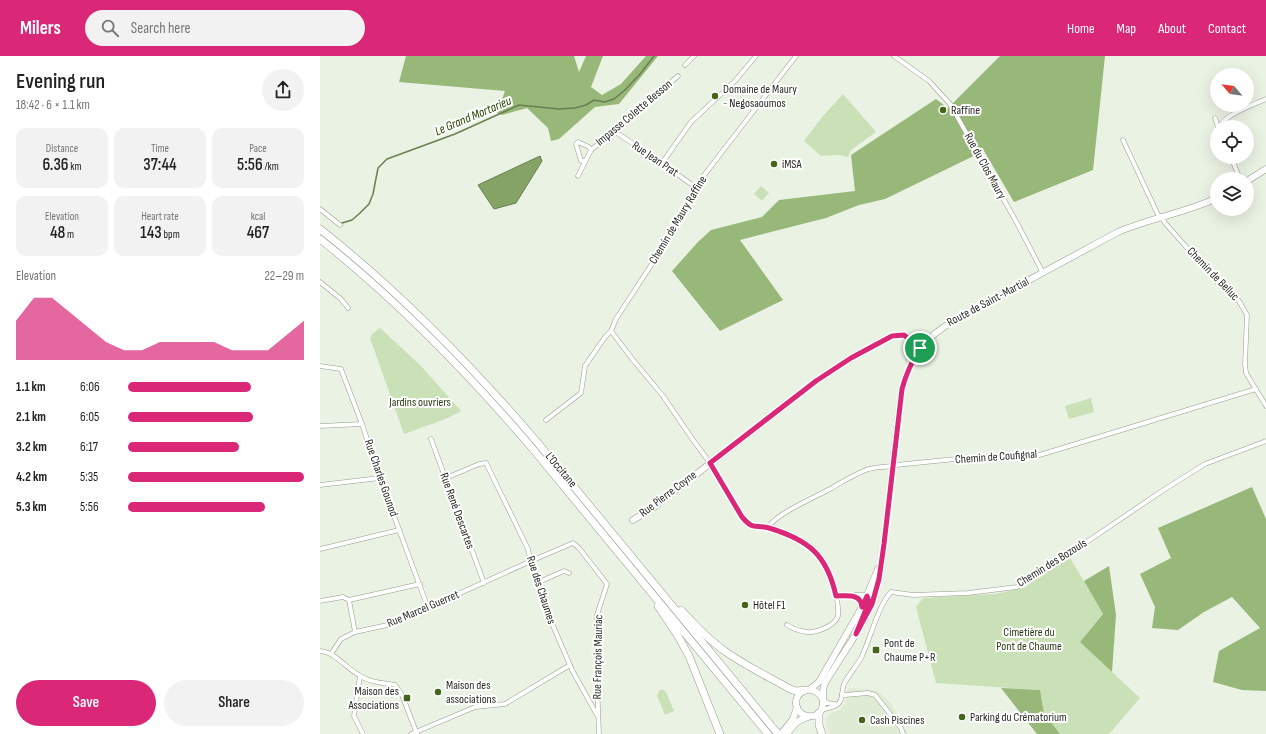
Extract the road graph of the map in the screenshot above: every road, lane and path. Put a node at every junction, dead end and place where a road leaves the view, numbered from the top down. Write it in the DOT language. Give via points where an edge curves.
graph roads {
  1 [pos="694,56"];
  2 [pos="756,56"];
  3 [pos="796,56"];
  4 [pos="894,56"];
  5 [pos="685,65"];
  6 [pos="678,76"];
  7 [pos="1266,99"];
  8 [pos="1224,120"];
  9 [pos="614,132"];
  10 [pos="1123,140"];
  11 [pos="590,150"];
  12 [pos="585,161"];
  13 [pos="662,163"];
  14 [pos="1266,169"];
  15 [pos="578,176"];
  16 [pos="1254,177"];
  17 [pos="695,187"];
  18 [pos="1210,201"];
  19 [pos="320,209"];
  20 [pos="1160,217"];
  21 [pos="340,225"];
  22 [pos="320,229"];
  23 [pos="320,239"];
  24 [pos="1043,273"];
  25 [pos="320,282"];
  26 [pos="348,308"];
  27 [pos="611,331"];
  28 [pos="920,348"];
  29 [pos="320,366"];
  30 [pos="1256,389"];
  31 [pos="1266,406"];
  32 [pos="546,420"];
  33 [pos="362,424"];
  34 [pos="320,426"];
  35 [pos="431,439"];
  36 [pos="1266,442"];
  37 [pos="710,463"];
  38 [pos="893,466"];
  39 [pos="380,478"];
  40 [pos="446,478"];
  41 [pos="320,486"];
  42 [pos="633,520"];
  43 [pos="768,527"];
  44 [pos="399,530"];
  45 [pos="320,548"];
  46 [pos="881,560"];
  47 [pos="531,561"];
  48 [pos="569,573"];
  49 [pos="484,582"];
  50 [pos="540,582"];
  51 [pos="420,584"];
  52 [pos="656,586"];
  53 [pos="650,592"];
  54 [pos="836,596"];
  55 [pos="852,596"];
  56 [pos="867,596"];
  57 [pos="349,600"];
  58 [pos="320,601"];
  59 [pos="862,607"];
  60 [pos="428,608"];
  61 [pos="787,625"];
  62 [pos="355,632"];
  63 [pos="856,634"];
  64 [pos="320,651"];
  65 [pos="331,654"];
  66 [pos="570,666"];
  67 [pos="360,676"];
  68 [pos="808,690"];
  69 [pos="842,694"];
  70 [pos="822,698"];
  71 [pos="838,704"];
  72 [pos="797,707"];
  73 [pos="820,712"];
  74 [pos="598,716"];
  75 [pos="810,717"];
  76 [pos="768,730"];
  77 [pos="417,733"];
  78 [pos="363,734"];
  79 [pos="411,734"];
  80 [pos="599,734"];
  81 [pos="720,734"];
  82 [pos="779,734"];
  83 [pos="787,734"];
  84 [pos="822,734"];
  85 [pos="903,734"];
  1 -- 5 [label="street"];
  2 -- 13 [label="street" via="735,81 691,122"];
  3 -- 17 [label="street, Chemin de Maury Raffine"];
  4 -- 24 [label="street, Rue du Clos Maury" via="929,81 950,104"];
  6 -- 9 [label="street, Impasse Colette Besson"];
  7 -- 8 [label="street"];
  9 -- 11 [label="street, Impasse Colette Besson"];
  9 -- 13 [label="street, Rue Jean Prat"];
  10 -- 20 [label="street, Chemin de Belluc"];
  11 -- 12 [label="street, Impasse Colette Besson"];
  11 -- 12 [label="street, Impasse Colette Besson" via="578,142 576,144 581,161"];
  12 -- 15 [label="street, Impasse Colette Besson"];
  13 -- 17 [label="street, Rue Jean Prat"];
  14 -- 16 [label="main road"];
  17 -- 27 [label="street, Chemin de Maury Raffine" via="672,233 616,319"];
  18 -- 20 [label="main road, Route de Saint-Martial"];
  19 -- 21 [label="street"];
  20 -- 24 [label="main road, Route de Saint-Martial" via="1118,232"];
  20 -- 30 [label="street, Chemin de Belluc" via="1220,285 1239,301 1247,315 1246,373"];
  22 -- 52 [label="highway, L'Occitane" via="380,280 468,365 537,442"];
  23 -- 53 [label="highway, L'Occitane" via="375,286 462,370 522,437"];
  24 -- 28 [label="main road, Route de Saint-Martial" via="955,320 930,337"];
  25 -- 26 [label="street"];
  27 -- 32 [label="street, Chemin de Maury Raffine" via="585,366 581,392"];
  27 -- 37 [label="street" via="663,396"];
  28 -- 37 [label="main road, Rue Pierre Coyne" via="904,335 892,336 851,358 816,381"];
  28 -- 38 [label="main road, Route de Saint-Martial" via="907,371 902,389"];
  29 -- 33 [label="street, Rue Charles Gounod" via="341,369"];
  30 -- 31 [label="street, Chemin de Belluc"];
  30 -- 38 [label="street, Chemin de Coufignal" via="1034,456 974,457"];
  33 -- 34 [label="street"];
  33 -- 39 [label="street, Rue Charles Gounod"];
  35 -- 40 [label="street, Rue René Descartes"];
  36 -- 69 [label="street, Chemin des Bozouls" via="1205,464 1017,587 944,594 913,595 891,592 862,655 842,688"];
  37 -- 42 [label="main road, Rue Pierre Coyne" via="653,508"];
  37 -- 43 [label="street" via="742,517 749,524"];
  38 -- 43 [label="street, Chemin de Coufignal" via="861,472 791,510"];
  38 -- 46 [label="main road, Route de Saint-Martial"];
  39 -- 41 [label="street"];
  39 -- 44 [label="street, Rue Charles Gounod"];
  40 -- 47 [label="street, Rue des Chaumes" via="486,463 528,549"];
  40 -- 49 [label="street, Rue René Descartes"];
  43 -- 54 [label="street" via="795,538 818,554 833,583"];
  44 -- 45 [label="street"];
  44 -- 51 [label="street, Rue Charles Gounod"];
  46 -- 56 [label="main road, Route de Saint-Martial"];
  46 -- 63 [label="main road, Route de Saint-Martial" via="872,604"];
  47 -- 49 [label="street, Rue Marcel Guerret"];
  47 -- 50 [label="street, Rue des Chaumes"];
  47 -- 74 [label="street, Rue François Mauriac" via="573,543 607,584 597,615"];
  48 -- 50 [label="street" via="564,571"];
  49 -- 60 [label="street, Rue Marcel Guerret"];
  50 -- 66 [label="street, Rue des Chaumes" via="551,621"];
  51 -- 57 [label="street"];
  51 -- 60 [label="street, Rue Charles Gounod"];
  52 -- 68 [label="highway" via="726,652 790,689"];
  52 -- 76 [label="highway, L'Occitane"];
  53 -- 76 [label="highway, L'Occitane"];
  53 -- 81 [label="highway" via="689,656"];
  54 -- 55 [label="street"];
  54 -- 61 [label="street" via="838,615 830,626 809,632"];
  55 -- 56 [label="street"];
  55 -- 59 [label="street" via="861,600"];
  56 -- 59 [label="main road, Route de Saint-Martial"];
  56 -- 63 [label="main road" via="869,602"];
  57 -- 58 [label="street" via="343,597"];
  57 -- 62 [label="street"];
  59 -- 68 [label="main road, Route de Saint-Martial" via="819,682"];
  60 -- 62 [label="street, Rue Marcel Guerret" via="392,624"];
  62 -- 65 [label="street, Rue Marcel Guerret" via="341,639"];
  63 -- 70 [label="main road, Route de Saint-Martial" via="824,686"];
  64 -- 65 [label="street"];
  65 -- 67 [label="street"];
  66 -- 74 [label="street, Rue des Chaumes"];
  66 -- 77 [label="street" via="505,704 475,707"];
  67 -- 77 [label="street" via="395,685 402,695"];
  67 -- 78 [label="street" via="354,716"];
  68 -- 70 [label="main road" via="817,692"];
  68 -- 72 [label="main road" via="799,695"];
  69 -- 71 [label="street, Chemin des Bozouls"];
  69 -- 85 [label="street" via="875,695"];
  70 -- 71 [label="street" via="832,704"];
  70 -- 73 [label="main road" via="823,707"];
  71 -- 73 [label="street"];
  72 -- 75 [label="main road" via="802,714"];
  72 -- 82 [label="main road" via="793,719"];
  73 -- 75 [label="main road"];
  73 -- 84 [label="highway" via="818,725"];
  74 -- 80 [label="street, Rue François Mauriac"];
  75 -- 83 [label="main road" via="802,718"];
  76 -- 82 [label="highway, L'Occitane"];
  77 -- 79 [label="street"];
}
